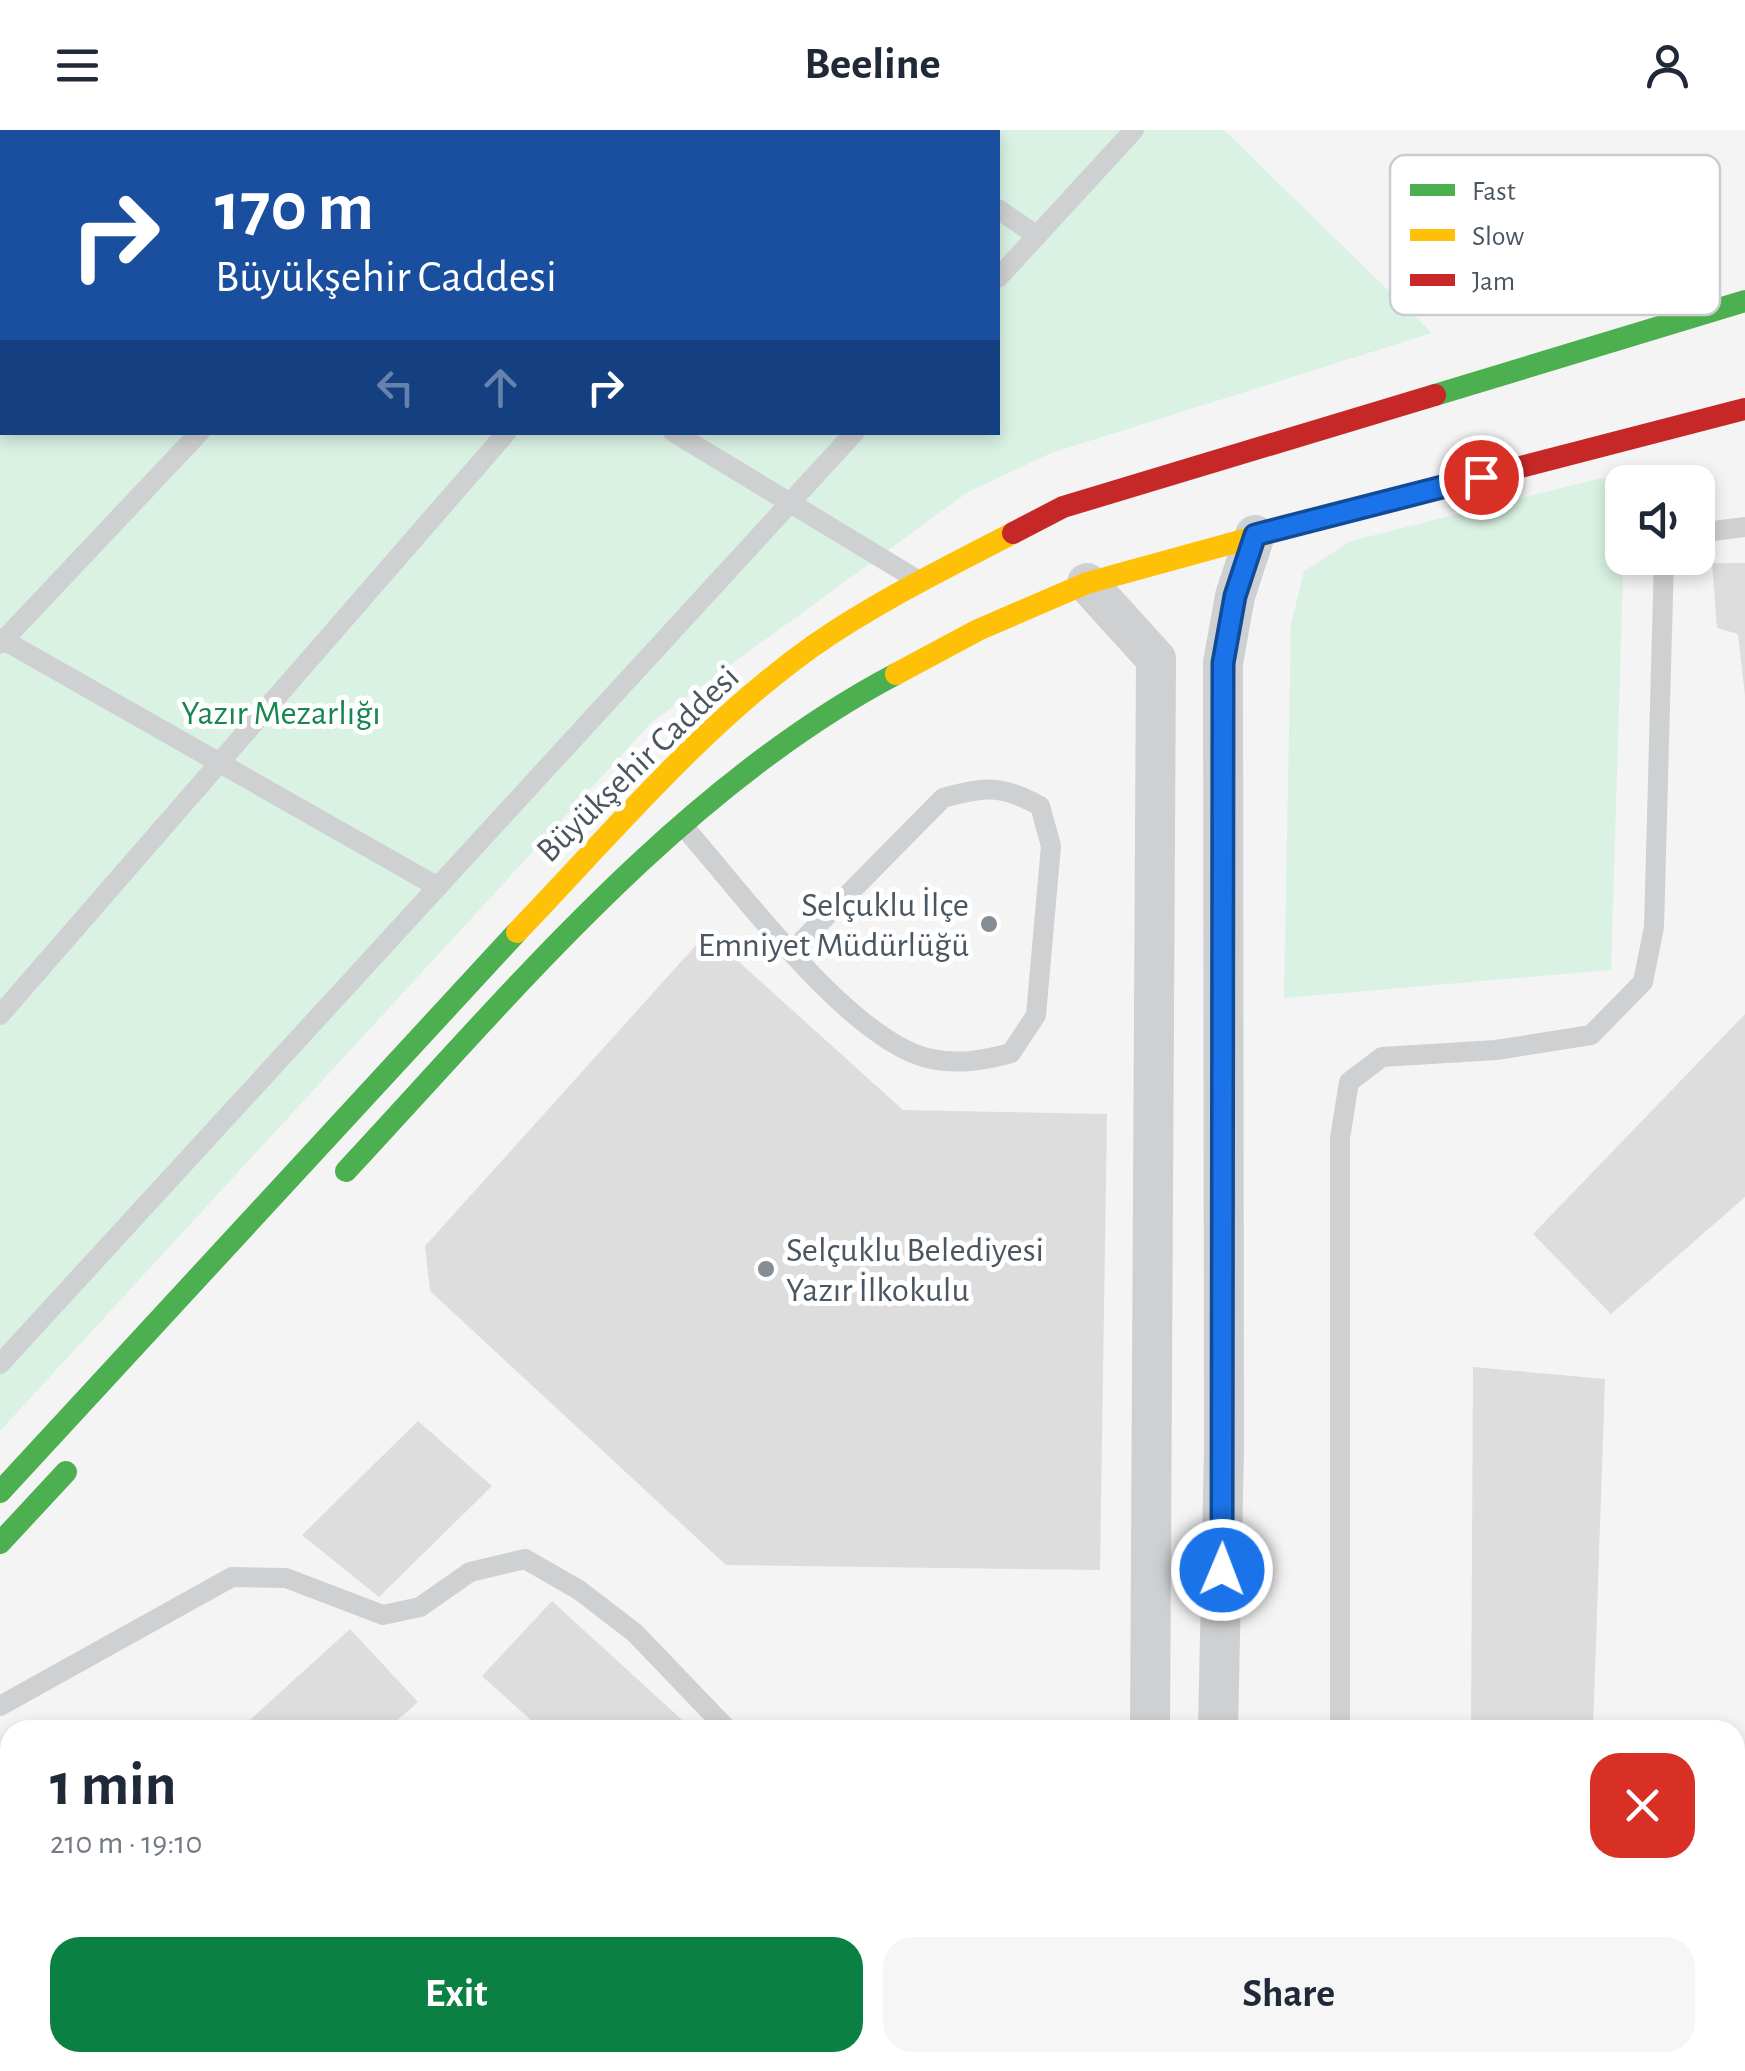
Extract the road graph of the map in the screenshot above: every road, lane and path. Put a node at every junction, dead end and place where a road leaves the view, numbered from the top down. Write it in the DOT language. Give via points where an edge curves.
graph roads {
  1 [pos="1134,130"];
  2 [pos="1000,211"];
  3 [pos="1037,236"];
  4 [pos="1000,276"];
  5 [pos="1745,301"];
  6 [pos="1720,309"];
  7 [pos="1699,315"];
  8 [pos="1745,409"];
  9 [pos="197,435"];
  10 [pos="505,435"];
  11 [pos="679,435"];
  12 [pos="852,435"];
  13 [pos="790,504"];
  14 [pos="1745,527"];
  15 [pos="1715,531"];
  16 [pos="1255,535"];
  17 [pos="1664,575"];
  18 [pos="920,581"];
  19 [pos="1087,583"];
  20 [pos="1,641"];
  21 [pos="1156,659"];
  22 [pos="1223,663"];
  23 [pos="220,762"];
  24 [pos="682,826"];
  25 [pos="438,887"];
  26 [pos="793,950"];
  27 [pos="0,1015"];
  28 [pos="334,1184"];
  29 [pos="0,1364"];
  30 [pos="80,1457"];
  31 [pos="0,1492"];
  32 [pos="0,1543"];
  33 [pos="0,1706"];
  34 [pos="718,1720"];
  35 [pos="1150,1720"];
  36 [pos="1218,1720"];
  37 [pos="1340,1720"];
  1 -- 3 [label="lane"];
  2 -- 3 [label="lane"];
  3 -- 4 [label="lane"];
  5 -- 6 [label="street, Büyükşehir Caddesi"];
  7 -- 18 [label="street, Büyükşehir Caddesi" via="1063,507"];
  8 -- 16 [label="street"];
  9 -- 20 [label="lane"];
  10 -- 23 [label="lane"];
  11 -- 13 [label="lane"];
  12 -- 13 [label="lane"];
  13 -- 18 [label="lane"];
  13 -- 25 [label="lane"];
  14 -- 15 [label="lane"];
  16 -- 19 [label="street"];
  16 -- 22 [label="street"];
  17 -- 37 [label="lane" via="1654,928 1643,982 1592,1035 1382,1057 1349,1082 1340,1138"];
  18 -- 31 [label="street, Büyükşehir Caddesi" via="813,646 705,736 477,973"];
  19 -- 21 [label="street"];
  19 -- 24 [label="street" via="978,630 825,711"];
  20 -- 23 [label="lane"];
  21 -- 22 [label="street"];
  21 -- 35 [label="street"];
  22 -- 36 [label="street"];
  23 -- 25 [label="lane"];
  23 -- 27 [label="lane"];
  24 -- 26 [label="lane"];
  24 -- 28 [label="street" via="535,969"];
  25 -- 29 [label="lane"];
  26 -- 26 [label="lane" via="943,798 974,789 1009,790 1040,806 1051,846 1036,1015 1011,1053 972,1063 925,1057 864,1026"];
  30 -- 32 [label="street"];
  33 -- 34 [label="lane" via="232,1577 286,1578 383,1615 420,1607 470,1572 525,1559 635,1633"];
}
